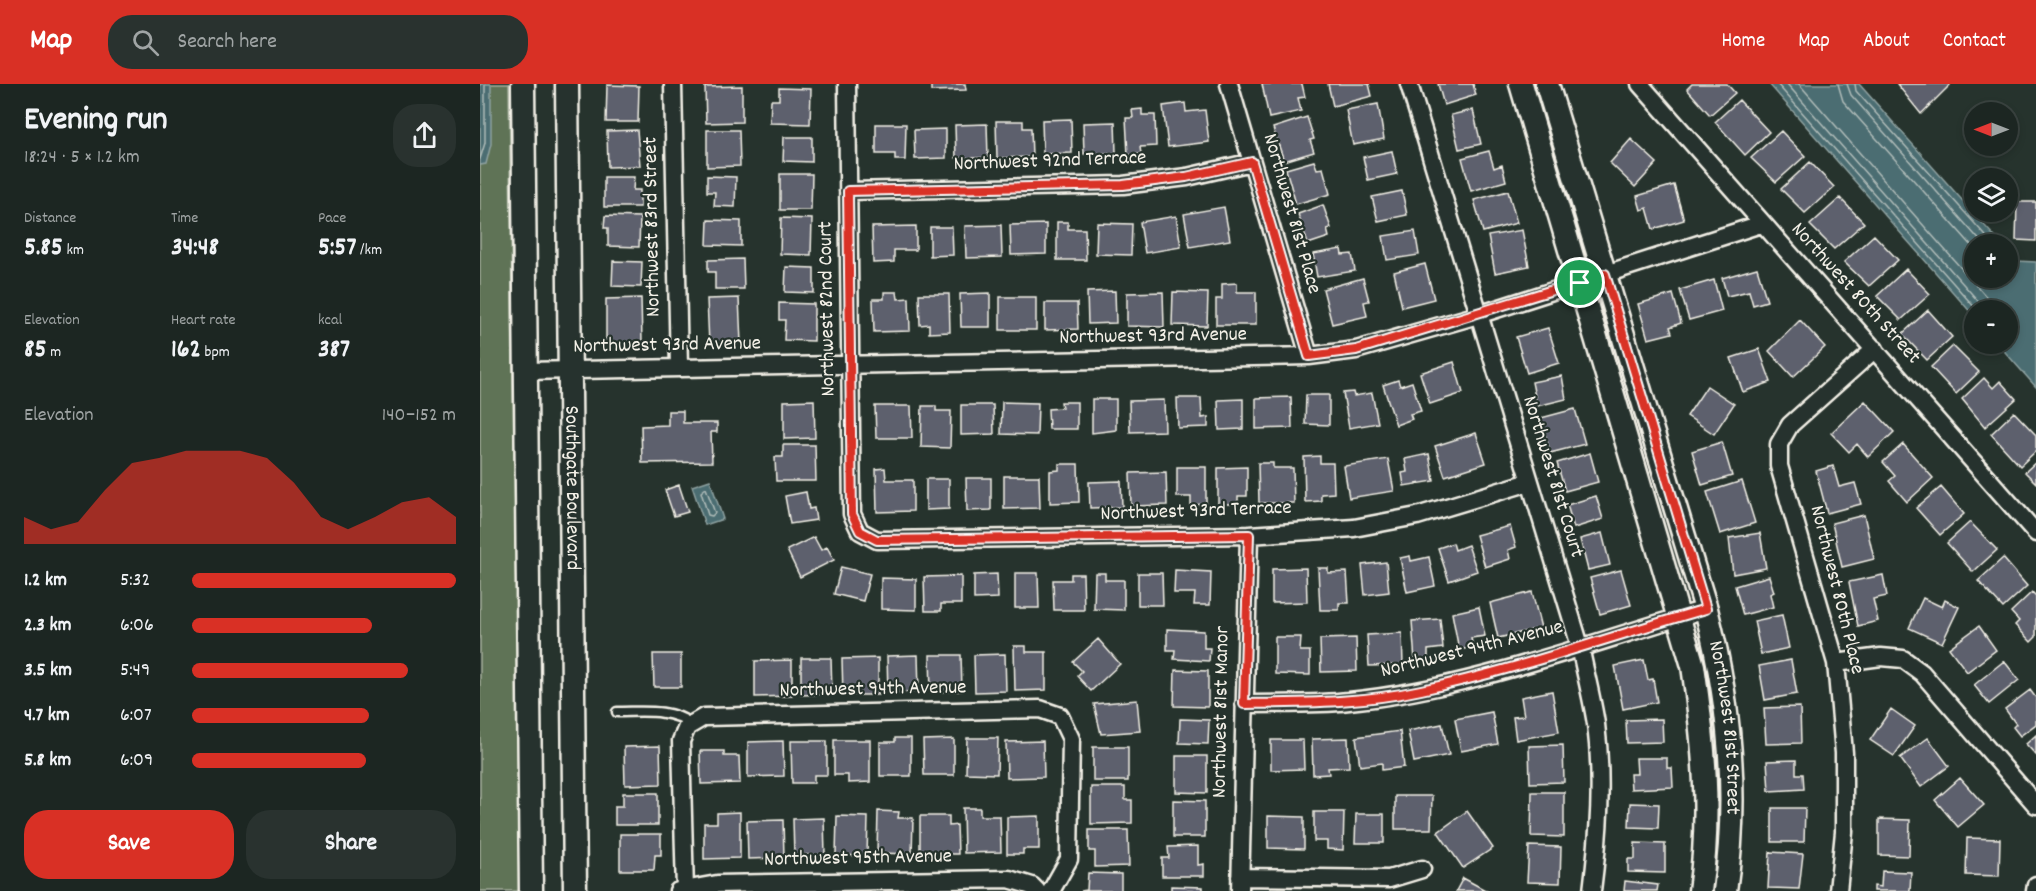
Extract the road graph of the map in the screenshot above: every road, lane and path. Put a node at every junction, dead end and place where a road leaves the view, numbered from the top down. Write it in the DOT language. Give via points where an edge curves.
graph roads {
  1 [pos="523,84"];
  2 [pos="567,84"];
  3 [pos="673,84"];
  4 [pos="847,84"];
  5 [pos="1229,84"];
  6 [pos="1408,84"];
  7 [pos="1521,84"];
  8 [pos="1547,84"];
  9 [pos="1640,84"];
  10 [pos="1252,162"];
  11 [pos="848,191"];
  12 [pos="1761,224"];
  13 [pos="1605,274"];
  14 [pos="1580,283"];
  15 [pos="1478,315"];
  16 [pos="1875,349"];
  17 [pos="1309,356"];
  18 [pos="852,365"];
  19 [pos="679,368"];
  20 [pos="525,371"];
  21 [pos="571,371"];
  22 [pos="1530,482"];
  23 [pos="860,531"];
  24 [pos="2036,533"];
  25 [pos="1249,535"];
  26 [pos="1706,609"];
  27 [pos="1679,616"];
  28 [pos="1580,646"];
  29 [pos="1836,663"];
  30 [pos="1244,704"];
  31 [pos="617,712"];
  32 [pos="689,726"];
  33 [pos="2036,805"];
  34 [pos="1422,869"];
  35 [pos="1240,884"];
  36 [pos="2036,885"];
  37 [pos="531,891"];
  38 [pos="575,891"];
  39 [pos="682,891"];
  40 [pos="1037,891"];
  41 [pos="1051,891"];
  42 [pos="1592,891"];
  43 [pos="1700,891"];
  44 [pos="1725,891"];
  45 [pos="1838,891"];
  46 [pos="2035,891"];
  1 -- 20 [label="street"];
  2 -- 21 [label="street, Southgate Boulevard"];
  3 -- 19 [label="street, Northwest 83rd Street"];
  4 -- 11 [label="street, Northwest 82nd Court"];
  5 -- 10 [label="street, Northwest 81st Place"];
  6 -- 15 [label="street, Northwest 81st Court"];
  7 -- 14 [label="street, Northwest 81st Street"];
  8 -- 13 [label="street, Northwest 81st Street"];
  9 -- 12 [label="street, Northwest 80th Street"];
  10 -- 11 [label="street, Northwest 92nd Terrace" via="1186,177 1123,185"];
  10 -- 17 [label="street, Northwest 81st Place"];
  11 -- 18 [label="street, Northwest 82nd Court"];
  12 -- 13 [label="street, Northwest 93rd Avenue"];
  12 -- 16 [label="street, Northwest 80th Street"];
  13 -- 14 [label="street, Northwest 93rd Avenue"];
  13 -- 26 [label="street, Northwest 81st Street"];
  14 -- 15 [label="street, Northwest 93rd Avenue"];
  14 -- 27 [label="street, Northwest 81st Street"];
  15 -- 17 [label="street, Northwest 93rd Avenue" via="1356,350"];
  15 -- 22 [label="street, Northwest 81st Court"];
  16 -- 24 [label="street, Northwest 80th Street"];
  16 -- 29 [label="street, Northwest 80th Place" via="1790,425 1779,444 1779,466"];
  17 -- 18 [label="street, Northwest 93rd Avenue"];
  18 -- 19 [label="street, Northwest 93rd Avenue"];
  18 -- 23 [label="street, Northwest 82nd Court" via="852,514"];
  19 -- 21 [label="street, Northwest 93rd Avenue"];
  20 -- 21 [label="street, Northwest 93rd Avenue"];
  20 -- 37 [label="street"];
  21 -- 38 [label="street, Southgate Boulevard"];
  22 -- 25 [label="street, Northwest 93rd Terrace" via="1417,516 1375,524"];
  22 -- 28 [label="street, Northwest 81st Court"];
  23 -- 25 [label="street, Northwest 93rd Terrace" via="877,540"];
  25 -- 30 [label="street, Northwest 81st Manor"];
  26 -- 27 [label="street, Northwest 94th Avenue"];
  26 -- 44 [label="street, Northwest 81st Street" via="1719,660 1729,727 1734,803"];
  27 -- 28 [label="street, Northwest 94th Avenue"];
  27 -- 43 [label="street, Northwest 81st Street" via="1693,666 1702,730 1707,802"];
  28 -- 30 [label="street, Northwest 94th Avenue" via="1420,691 1348,702"];
  28 -- 42 [label="street, Northwest 81st Court" via="1596,723 1600,786"];
  29 -- 33 [label="street" via="1881,657 1903,659 1922,673"];
  29 -- 45 [label="street, Northwest 80th Place" via="1844,753 1844,832"];
  30 -- 35 [label="street, Northwest 81st Manor"];
  31 -- 32 [label="lane" via="666,712 679,715"];
  32 -- 39 [label="street" via="681,741"];
  32 -- 41 [label="street, Northwest 94th Avenue" via="704,717 1040,709 1060,716 1071,739 1069,860"];
  34 -- 35 [label="street" via="1389,879"];
  36 -- 46 [label="street"];
  39 -- 40 [label="street, Northwest 95th Avenue" via="717,884 1009,879"];
}
